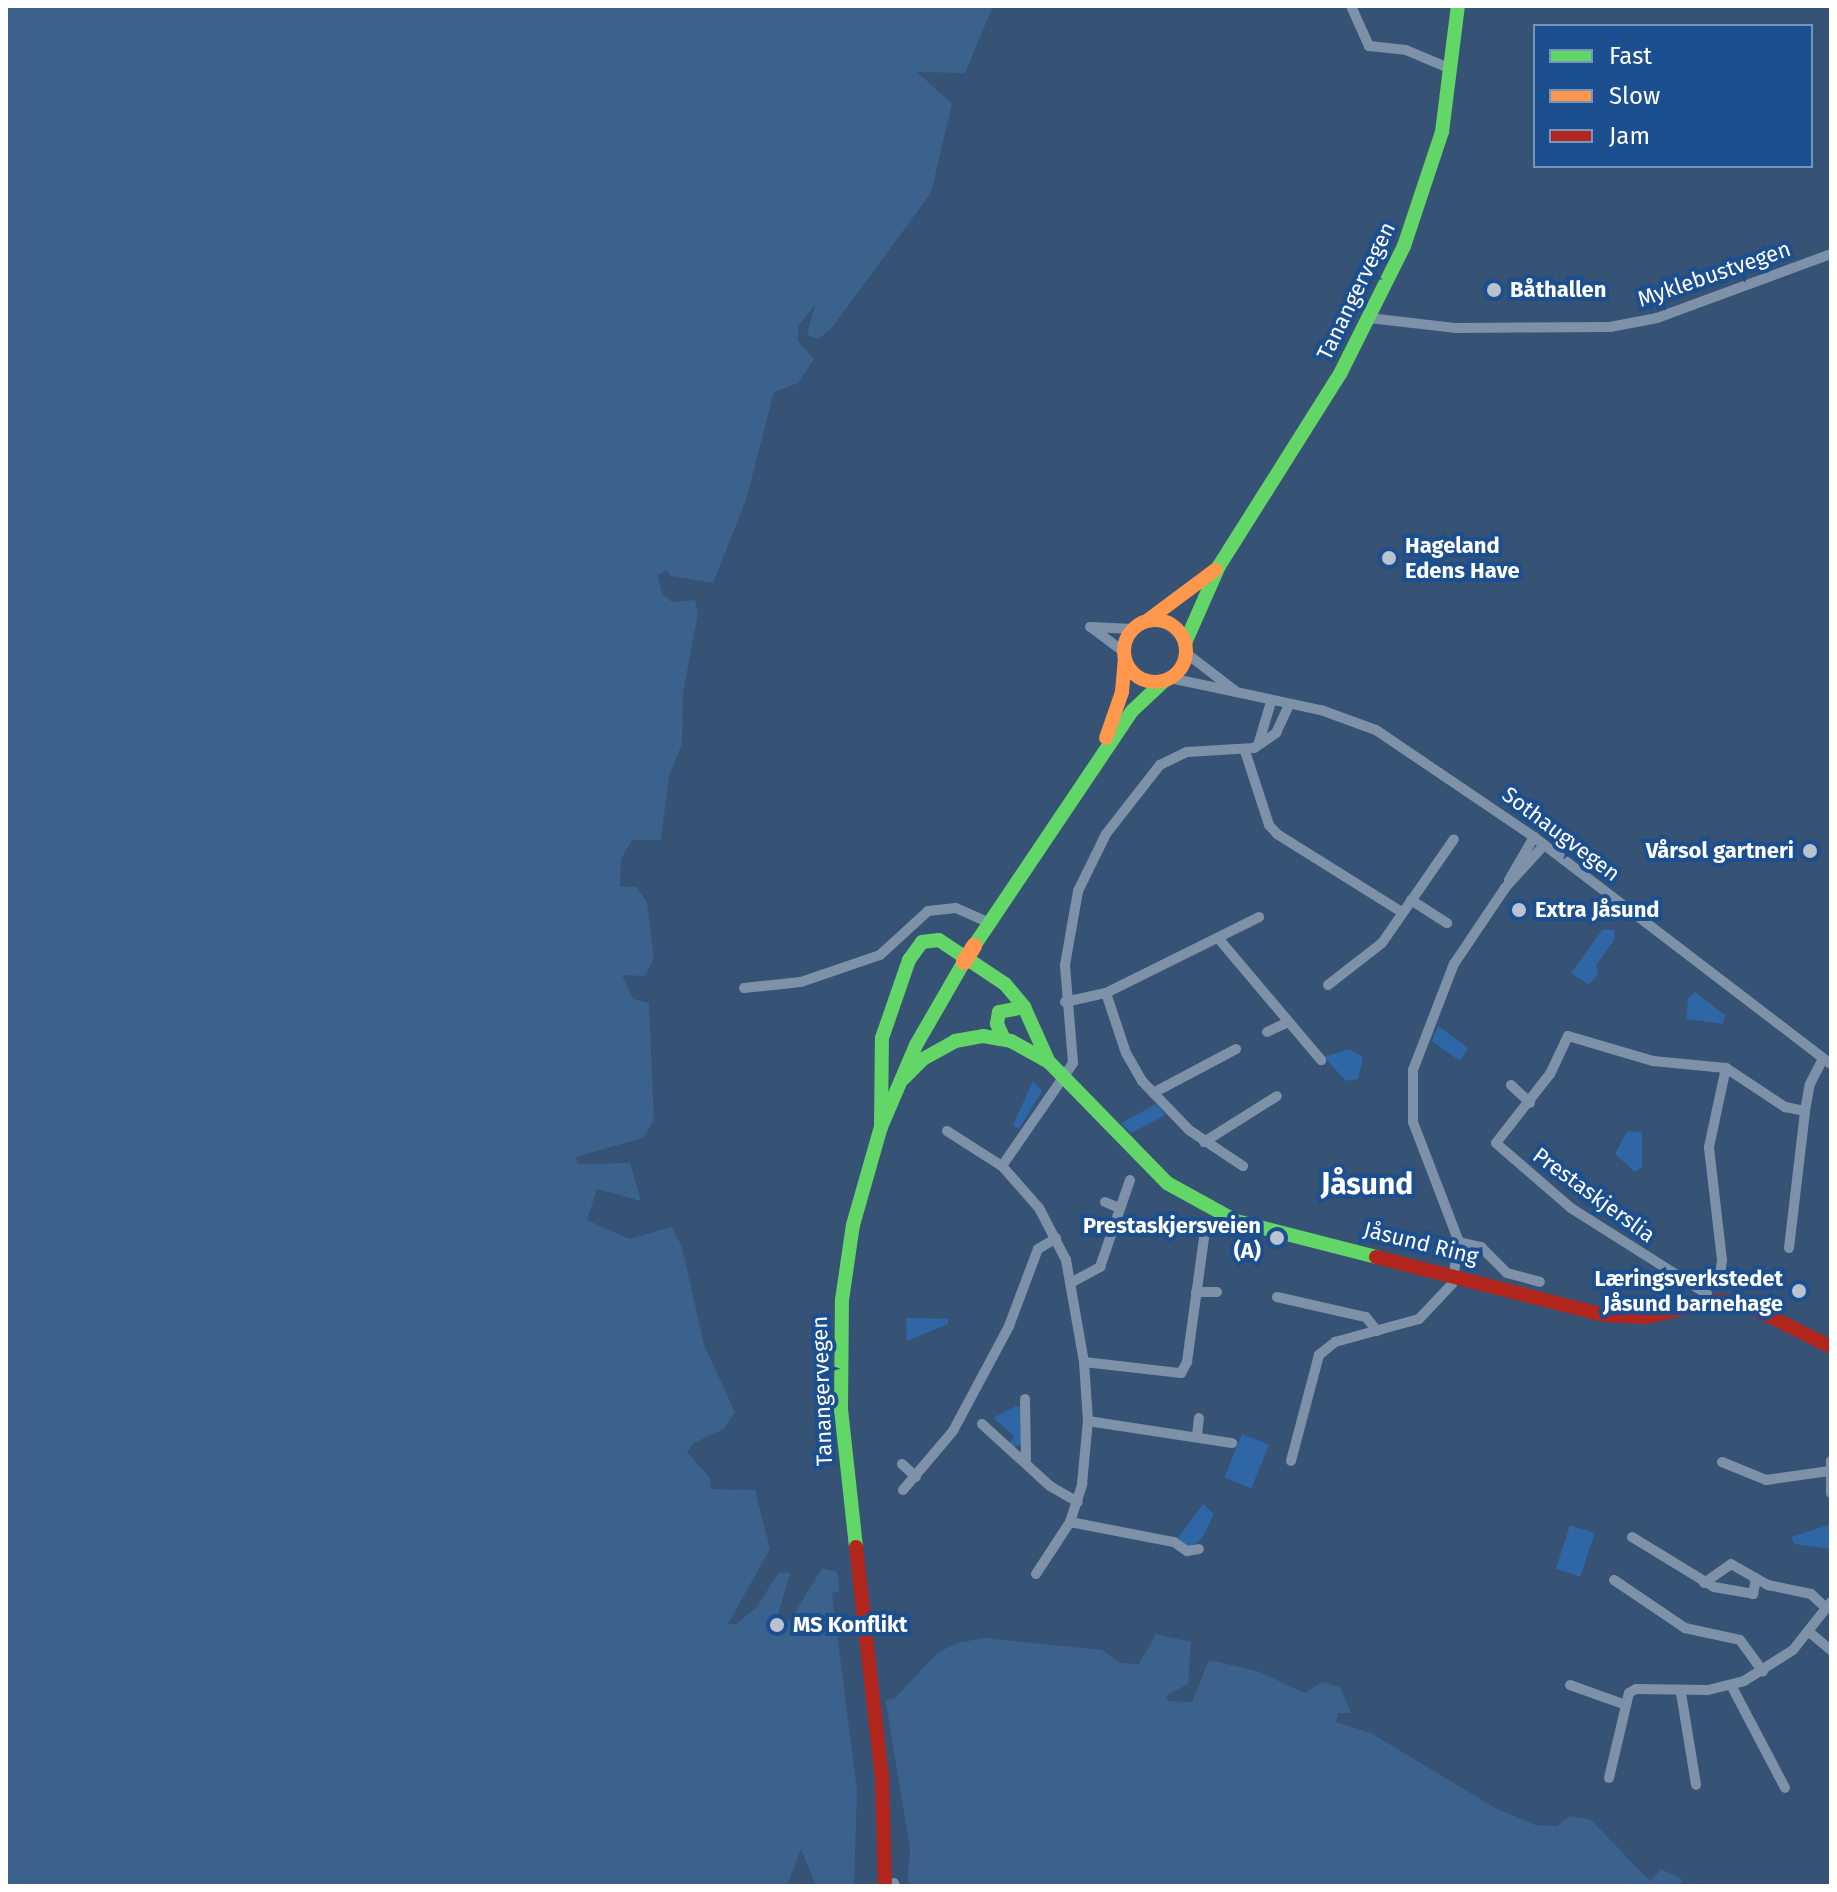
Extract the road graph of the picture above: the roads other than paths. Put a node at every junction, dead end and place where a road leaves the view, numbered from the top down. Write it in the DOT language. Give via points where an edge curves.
graph roads {
  1 [pos="1351,6"];
  2 [pos="1458,6"];
  3 [pos="1451,69"];
  4 [pos="1831,254"];
  5 [pos="1369,318"];
  6 [pos="1219,566"];
  7 [pos="1148,620"];
  8 [pos="1133,629"];
  9 [pos="1186,648"];
  10 [pos="1124,656"];
  11 [pos="1167,680"];
  12 [pos="1239,693"];
  13 [pos="1271,702"];
  14 [pos="1289,705"];
  15 [pos="1250,749"];
  16 [pos="1094,765"];
  17 [pos="1534,837"];
  18 [pos="1454,839"];
  19 [pos="1544,845"];
  20 [pos="1505,888"];
  21 [pos="1411,900"];
  22 [pos="1402,912"];
  23 [pos="1259,917"];
  24 [pos="989,923"];
  25 [pos="1447,923"];
  26 [pos="1218,938"];
  27 [pos="1328,985"];
  28 [pos="744,988"];
  29 [pos="1106,993"];
  30 [pos="1065,1002"];
  31 [pos="1024,1007"];
  32 [pos="1288,1022"];
  33 [pos="1267,1032"];
  34 [pos="1004,1039"];
  35 [pos="1236,1049"];
  36 [pos="1321,1060"];
  37 [pos="1827,1061"];
  38 [pos="1049,1062"];
  39 [pos="1726,1068"];
  40 [pos="1064,1077"];
  41 [pos="898,1084"];
  42 [pos="1511,1085"];
  43 [pos="1153,1093"];
  44 [pos="1277,1096"];
  45 [pos="1530,1103"];
  46 [pos="1805,1111"];
  47 [pos="881,1127"];
  48 [pos="947,1131"];
  49 [pos="1204,1142"];
  50 [pos="1002,1166"];
  51 [pos="1243,1166"];
  52 [pos="1130,1180"];
  53 [pos="1105,1202"];
  54 [pos="1119,1208"];
  55 [pos="1056,1238"];
  56 [pos="1204,1238"];
  57 [pos="1459,1242"];
  58 [pos="1789,1248"];
  59 [pos="1455,1274"];
  60 [pos="1074,1281"];
  61 [pos="1540,1282"];
  62 [pos="1719,1284"];
  63 [pos="1196,1292"];
  64 [pos="1217,1292"];
  65 [pos="1277,1297"];
  66 [pos="1709,1302"];
  67 [pos="1377,1331"];
  68 [pos="1831,1347"];
  69 [pos="1084,1362"];
  70 [pos="1025,1399"];
  71 [pos="1199,1418"];
  72 [pos="1088,1421"];
  73 [pos="982,1424"];
  74 [pos="1197,1436"];
  75 [pos="1232,1443"];
  76 [pos="1291,1461"];
  77 [pos="1026,1462"];
  78 [pos="1722,1462"];
  79 [pos="902,1464"];
  80 [pos="1830,1466"];
  81 [pos="916,1477"];
  82 [pos="903,1490"];
  83 [pos="1831,1493"];
  84 [pos="1078,1502"];
  85 [pos="1070,1522"];
  86 [pos="1632,1537"];
  87 [pos="1199,1549"];
  88 [pos="1036,1574"];
  89 [pos="1756,1578"];
  90 [pos="1614,1580"];
  91 [pos="1704,1583"];
  92 [pos="1829,1605"];
  93 [pos="1808,1631"];
  94 [pos="1831,1650"];
  95 [pos="1763,1672"];
  96 [pos="1570,1685"];
  97 [pos="1731,1685"];
  98 [pos="1681,1693"];
  99 [pos="1623,1704"];
  100 [pos="1609,1778"];
  101 [pos="1696,1785"];
  102 [pos="1785,1788"];
  103 [pos="891,1885"];
  1 -- 3 [label="street" via="1369,46 1406,50"];
  2 -- 3 [label="main road, Tanangervegen"];
  3 -- 5 [label="main road, Tanangervegen" via="1427,186"];
  4 -- 5 [label="street, Myklebustvegen" via="1657,318 1610,327 1456,328"];
  5 -- 6 [label="main road, Tanangervegen" via="1310,425"];
  6 -- 7 [label="main road, Tanangervegen"];
  6 -- 9 [label="main road, Tanangervegen" via="1192,618"];
  7 -- 8 [label="main road"];
  7 -- 9 [label="main road" via="1175,627"];
  8 -- 10 [label="main road"];
  8 -- 10 [label="street" via="1090,627"];
  9 -- 11 [label="main road"];
  9 -- 12 [label="street, Sothaugvegen"];
  10 -- 11 [label="main road" via="1136,676"];
  10 -- 16 [label="main road, Tanangervegen" via="1116,712"];
  11 -- 12 [label="street, Sothaugvegen"];
  11 -- 16 [label="main road, Tanangervegen" via="1144,696"];
  12 -- 13 [label="street, Sothaugvegen"];
  13 -- 14 [label="street, Sothaugvegen"];
  13 -- 15 [label="street" via="1267,728"];
  14 -- 15 [label="street" via="1276,733"];
  14 -- 17 [label="street, Sothaugvegen" via="1376,730"];
  15 -- 22 [label="street" via="1269,825 1277,834"];
  15 -- 30 [label="street" via="1173,757 1122,813 1078,891 1067,940"];
  16 -- 24 [label="main road, Tanangervegen"];
  17 -- 19 [label="street, Sothaugvegen"];
  17 -- 20 [label="street"];
  18 -- 21 [label="street"];
  19 -- 20 [label="street"];
  19 -- 37 [label="street, Sothaugvegen"];
  20 -- 57 [label="street" via="1454,964 1411,1081 1418,1138"];
  21 -- 22 [label="street"];
  21 -- 25 [label="street"];
  22 -- 27 [label="street" via="1382,943"];
  23 -- 26 [label="street"];
  24 -- 28 [label="street" via="956,908 928,911 904,928 887,950 868,960 801,982"];
  24 -- 41 [label="main road, Tanangervegen, bridge"];
  26 -- 29 [label="street"];
  26 -- 32 [label="street"];
  29 -- 30 [label="street"];
  29 -- 43 [label="street" via="1126,1053"];
  30 -- 40 [label="street" via="1074,1056"];
  31 -- 34 [label="main road" via="999,1012 997,1024"];
  31 -- 38 [label="main road, Jåsund Ring"];
  31 -- 47 [label="main road, Jåsund Ring" via="992,973 939,940 922,942 909,960 882,1038"];
  32 -- 33 [label="street"];
  32 -- 36 [label="street"];
  34 -- 38 [label="main road, Jåsund Ring"];
  34 -- 41 [label="main road, Jåsund Ring" via="973,1037 945,1045"];
  35 -- 43 [label="street"];
  37 -- 46 [label="street" via="1810,1084"];
  38 -- 40 [label="main road, Jåsund Ring"];
  39 -- 45 [label="street" via="1653,1061 1568,1036"];
  39 -- 46 [label="street" via="1785,1107"];
  39 -- 62 [label="street" via="1709,1147 1722,1260"];
  40 -- 50 [label="street"];
  40 -- 59 [label="main road, Jåsund Ring" via="1147,1166 1205,1208 1266,1231"];
  41 -- 47 [label="main road, Tanangervegen"];
  42 -- 45 [label="street"];
  43 -- 49 [label="street"];
  44 -- 49 [label="street"];
  45 -- 66 [label="street, Prestaskjerslia" via="1496,1143 1571,1208 1707,1294"];
  46 -- 58 [label="street"];
  47 -- 103 [label="main road, Tanangervegen" via="847,1253 839,1361"];
  48 -- 50 [label="street"];
  49 -- 51 [label="street"];
  50 -- 55 [label="street"];
  52 -- 54 [label="street"];
  53 -- 54 [label="street"];
  54 -- 60 [label="street" via="1098,1271"];
  55 -- 60 [label="street"];
  55 -- 81 [label="street" via="1038,1249 978,1388"];
  56 -- 63 [label="street"];
  57 -- 59 [label="street"];
  57 -- 61 [label="street" via="1481,1247 1507,1273"];
  59 -- 66 [label="main road, Jåsund Ring" via="1612,1316 1646,1317"];
  59 -- 67 [label="street" via="1447,1293 1428,1313"];
  60 -- 69 [label="street"];
  63 -- 64 [label="street"];
  63 -- 69 [label="street" via="1181,1373"];
  65 -- 67 [label="street" via="1366,1317"];
  66 -- 68 [label="main road, Jåsund Ring" via="1745,1304"];
  67 -- 76 [label="street" via="1335,1342 1319,1355"];
  69 -- 72 [label="street"];
  70 -- 77 [label="street"];
  71 -- 74 [label="street"];
  72 -- 74 [label="street"];
  72 -- 84 [label="street"];
  73 -- 77 [label="street"];
  74 -- 75 [label="street"];
  77 -- 84 [label="street" via="1050,1486"];
  78 -- 80 [label="street" via="1766,1480"];
  79 -- 81 [label="street"];
  80 -- 83 [label="street"];
  81 -- 82 [label="street"];
  84 -- 85 [label="street"];
  85 -- 87 [label="street" via="1174,1542 1187,1551"];
  85 -- 88 [label="street"];
  86 -- 91 [label="street"];
  89 -- 91 [label="street" via="1731,1564"];
  89 -- 91 [label="street" via="1753,1594"];
  89 -- 92 [label="street" via="1811,1594"];
  90 -- 95 [label="street" via="1685,1628 1740,1640"];
  92 -- 93 [label="street"];
  93 -- 94 [label="street"];
  93 -- 95 [label="street"];
  95 -- 97 [label="street"];
  96 -- 99 [label="street"];
  97 -- 98 [label="street"];
  97 -- 102 [label="street"];
  98 -- 99 [label="street" via="1636,1689"];
  98 -- 101 [label="street"];
  99 -- 100 [label="street"];
}
